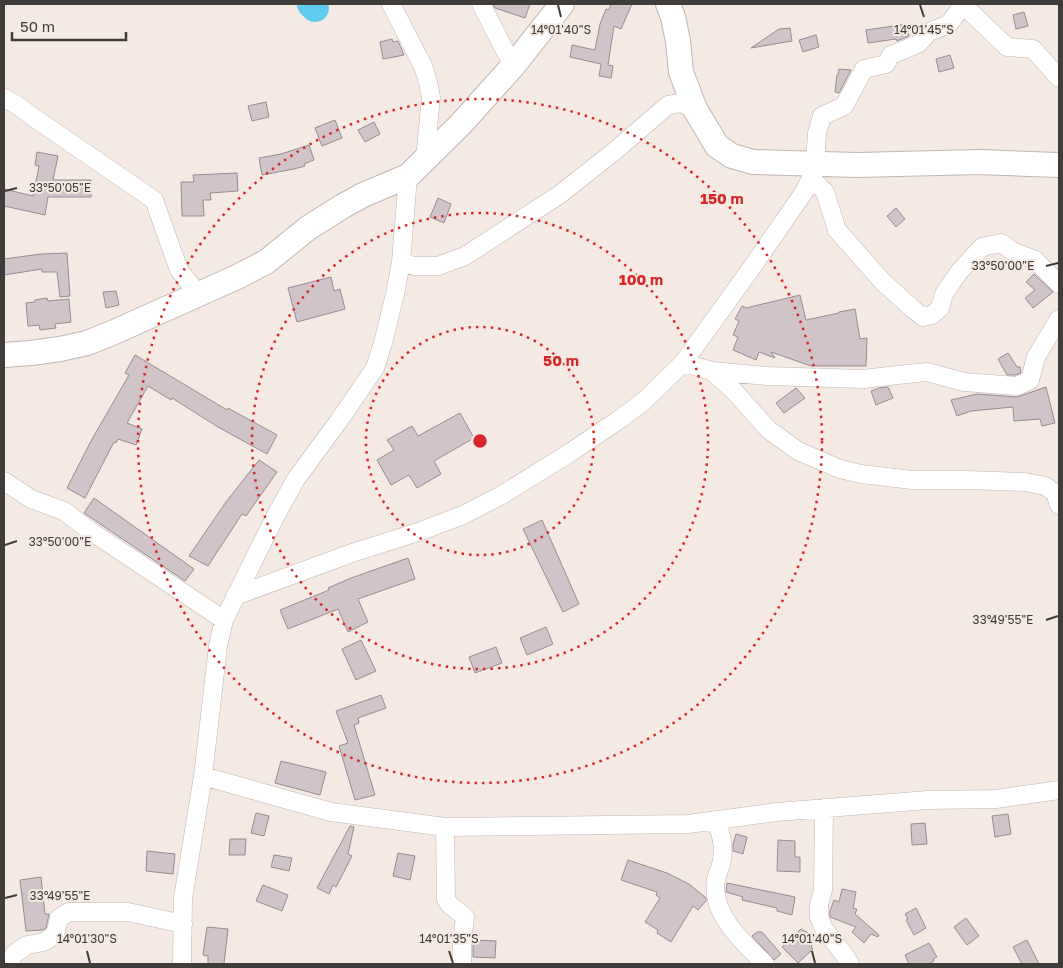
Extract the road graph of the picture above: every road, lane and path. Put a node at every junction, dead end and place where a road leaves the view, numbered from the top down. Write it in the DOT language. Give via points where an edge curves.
graph roads {
  1 [pos="391,4"];
  2 [pos="481,4"];
  3 [pos="562,4"];
  4 [pos="668,4"];
  5 [pos="513,66"];
  6 [pos="1059,78"];
  7 [pos="4,98"];
  8 [pos="694,109"];
  9 [pos="424,159"];
  10 [pos="1059,165"];
  11 [pos="813,171"];
  12 [pos="408,176"];
  13 [pos="401,262"];
  14 [pos="1059,284"];
  15 [pos="198,294"];
  16 [pos="1059,319"];
  17 [pos="4,355"];
  18 [pos="683,363"];
  19 [pos="712,371"];
  20 [pos="4,481"];
  21 [pos="1059,505"];
  22 [pos="235,596"];
  23 [pos="224,620"];
  24 [pos="203,776"];
  25 [pos="1059,790"];
  26 [pos="824,808"];
  27 [pos="716,820"];
  28 [pos="445,827"];
  29 [pos="183,924"];
  30 [pos="9,964"];
  31 [pos="182,964"];
  32 [pos="462,964"];
  33 [pos="765,964"];
  34 [pos="850,964"];
  1 -- 9 [label="street" via="428,82 431,97"];
  2 -- 5 [label="street"];
  3 -- 5 [label="street"];
  4 -- 8 [label="street" via="681,72"];
  5 -- 9 [label="street" via="460,125"];
  6 -- 11 [label="street" via="1033,49 1007,47 963,5 949,24 929,32 918,44 891,55 886,64 864,69 844,106 822,116"];
  7 -- 15 [label="street" via="154,200 178,270"];
  8 -- 11 [label="street" via="717,146 732,156"];
  8 -- 13 [label="street" via="680,103 668,105 559,195 464,256 438,266 414,266"];
  9 -- 12 [label="street"];
  10 -- 11 [label="street" via="979,162 857,165"];
  11 -- 14 [label="street" via="825,192 837,230 882,281 923,317 940,308 944,294 982,247 1001,243 1034,260"];
  11 -- 18 [label="street" via="804,192"];
  12 -- 13 [label="street"];
  12 -- 15 [label="street" via="343,206 308,228 266,262"];
  13 -- 22 [label="street" via="375,368 296,479"];
  15 -- 17 [label="street" via="87,343"];
  16 -- 19 [label="street" via="1036,357 1030,380 1017,386 964,382 927,372 863,379"];
  18 -- 19 [label="street"];
  18 -- 22 [label="street" via="620,419 500,496 421,531"];
  19 -- 21 [label="street" via="769,430 798,451 840,469 912,480 1025,482 1046,486 1055,493"];
  20 -- 23 [label="street" via="31,499 64,511"];
  22 -- 23 [label="street"];
  23 -- 24 [label="street"];
  24 -- 28 [label="street" via="331,812"];
  24 -- 29 [label="street"];
  25 -- 26 [label="street" via="996,799 928,800"];
  26 -- 27 [label="street"];
  26 -- 34 [label="street" via="823,890 819,918"];
  27 -- 28 [label="street" via="660,825"];
  27 -- 33 [label="street" via="724,852 715,892 720,909 732,930"];
  28 -- 32 [label="street" via="446,899 465,917"];
  29 -- 30 [label="street" via="128,912 69,912 59,918 55,935 44,942 28,945 14,954"];
  29 -- 31 [label="street"];
}
